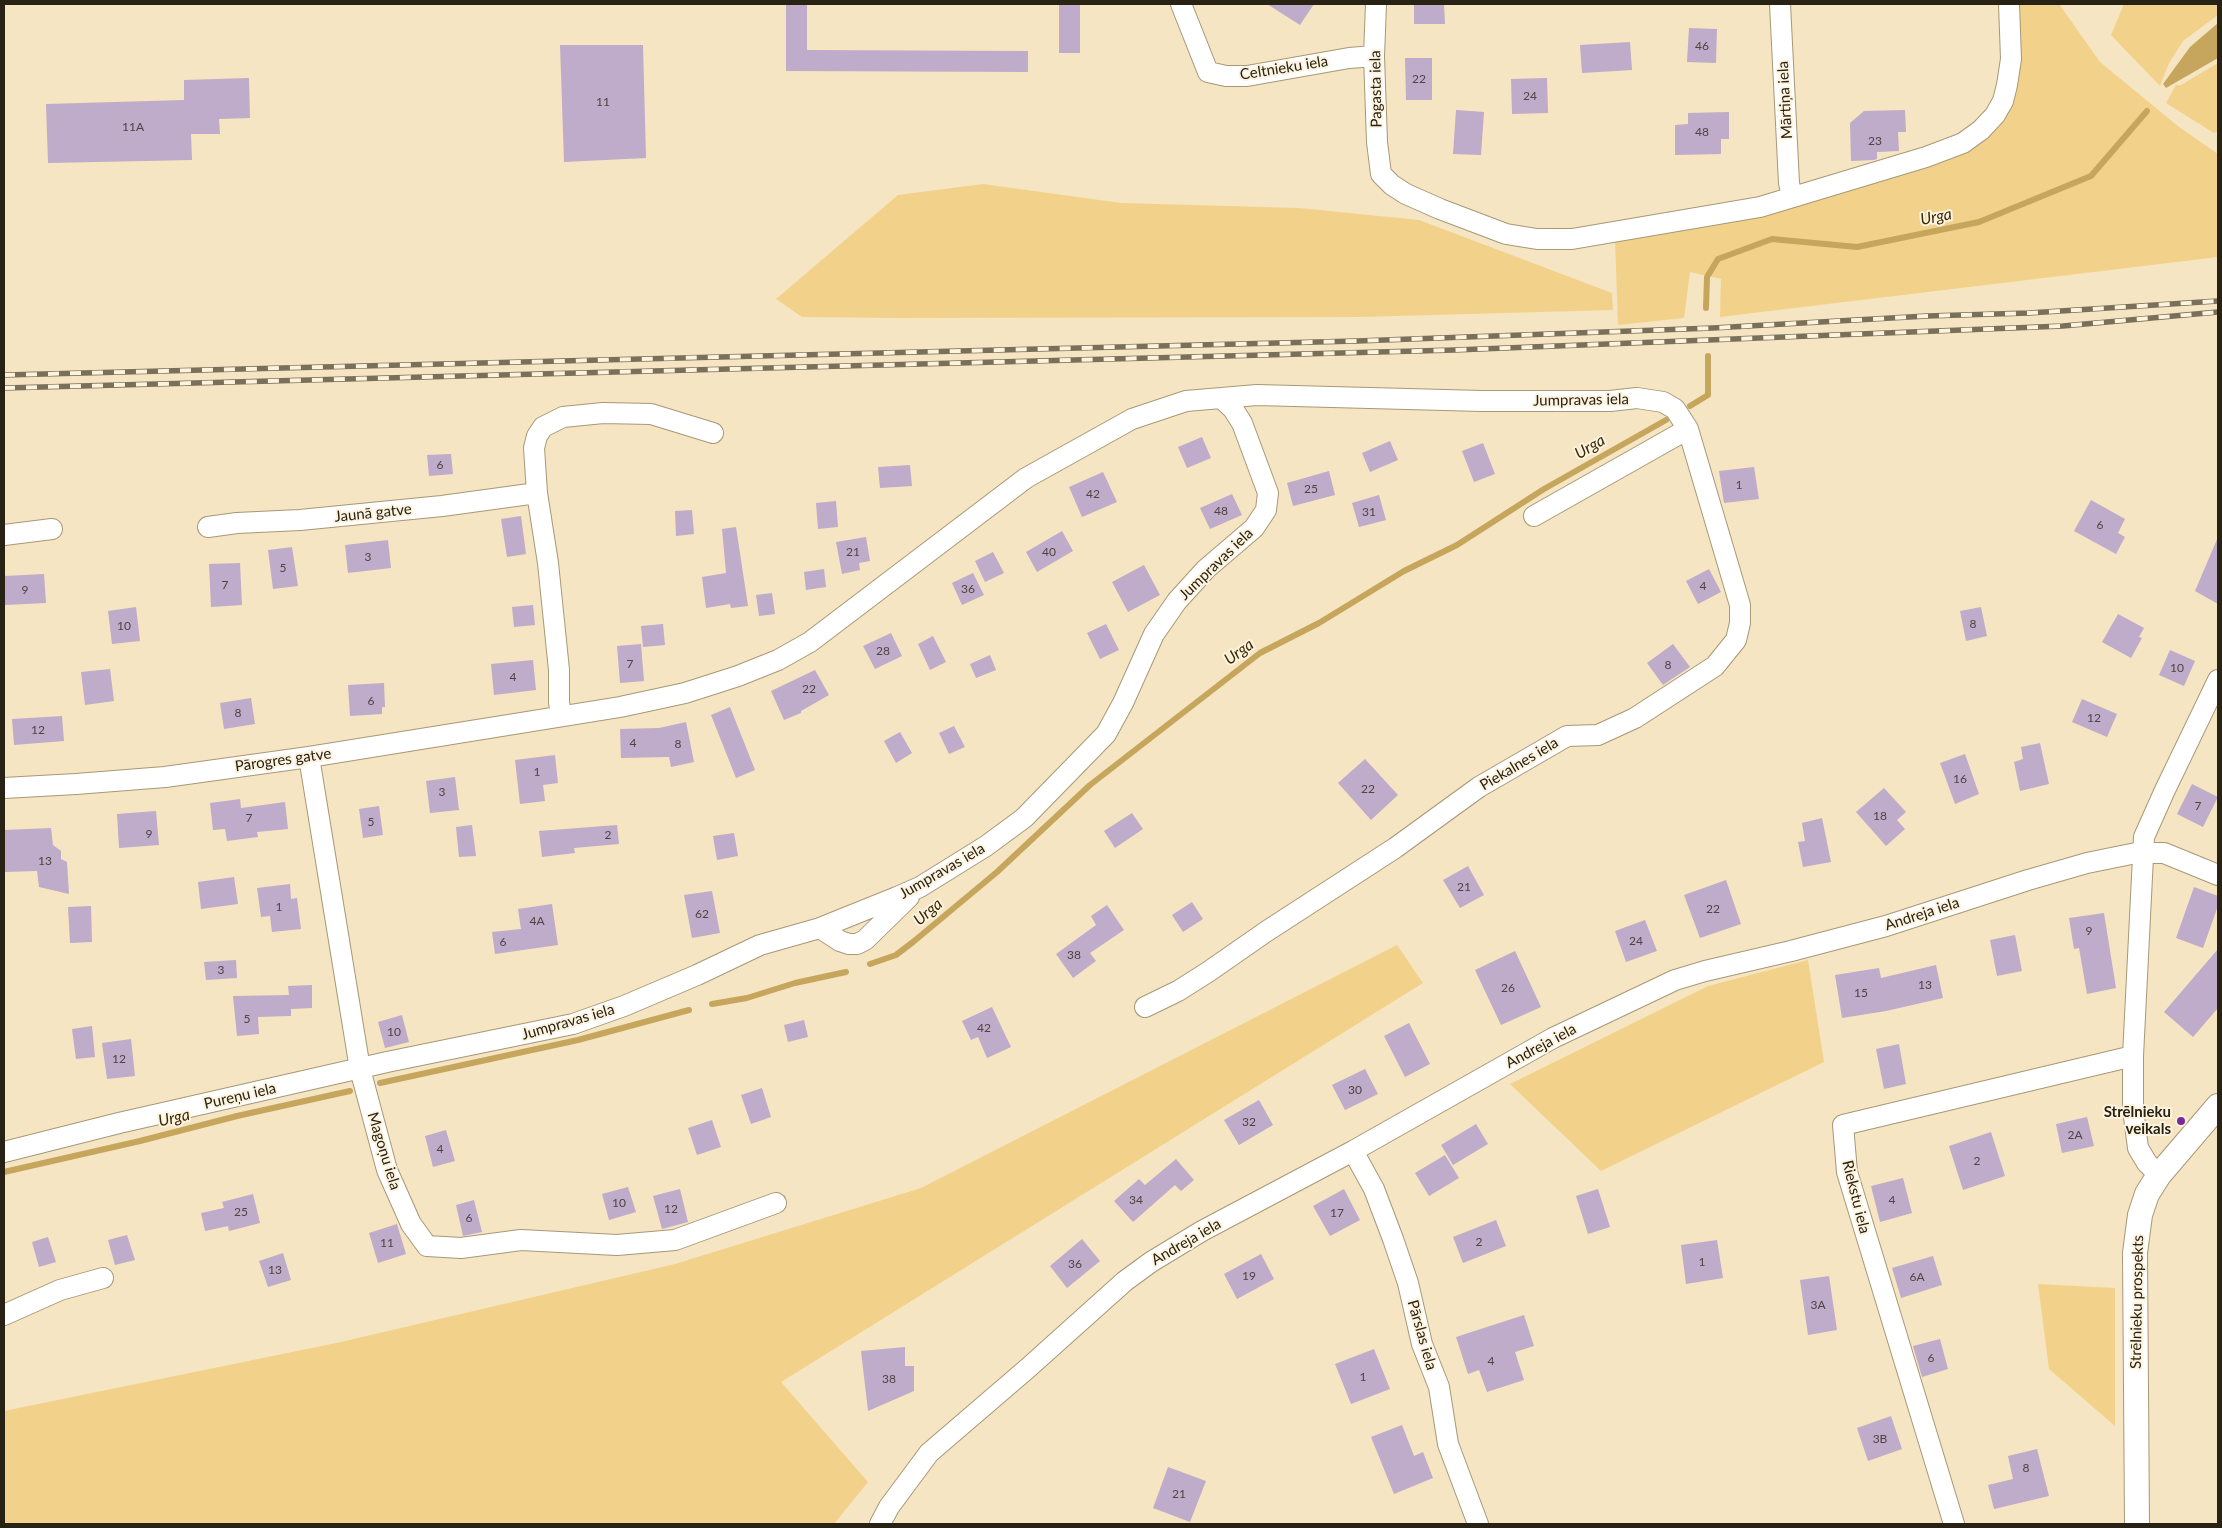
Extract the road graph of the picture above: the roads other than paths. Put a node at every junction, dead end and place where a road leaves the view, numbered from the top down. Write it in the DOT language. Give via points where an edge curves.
graph roads {
  1 [pos="1181,4"];
  2 [pos="1376,4"];
  3 [pos="1780,4"];
  4 [pos="2008,4"];
  5 [pos="1374,56"];
  6 [pos="1792,196"];
  7 [pos="1221,398"];
  8 [pos="1688,429"];
  9 [pos="713,433"];
  10 [pos="537,493"];
  11 [pos="1534,516"];
  12 [pos="208,527"];
  13 [pos="52,529"];
  14 [pos="4,535"];
  15 [pos="2218,680"];
  16 [pos="561,716"];
  17 [pos="309,758"];
  18 [pos="4,788"];
  19 [pos="2144,852"];
  20 [pos="2218,875"];
  21 [pos="920,887"];
  22 [pos="820,928"];
  23 [pos="1145,1007"];
  24 [pos="2133,1056"];
  25 [pos="360,1069"];
  26 [pos="2218,1106"];
  27 [pos="1353,1151"];
  28 [pos="4,1152"];
  29 [pos="2159,1175"];
  30 [pos="776,1203"];
  31 [pos="103,1278"];
  32 [pos="4,1315"];
  33 [pos="880,1524"];
  34 [pos="1478,1524"];
  35 [pos="1954,1524"];
  36 [pos="2137,1524"];
  1 -- 5 [label="street, Celtnieku iela" via="1208,72 1247,76"];
  2 -- 5 [label="street, Pagasta iela"];
  3 -- 6 [label="street, Mārtiņa iela"];
  4 -- 6 [label="street" via="2011,59 2008,85 1995,115 1981,130 1963,143 1926,157"];
  5 -- 6 [label="street, Pagasta iela" via="1381,174 1406,194 1506,234 1536,239 1572,239 1721,215"];
  7 -- 8 [label="street, Jumpravas iela" via="1257,395 1610,402 1638,398 1663,402 1676,409"];
  7 -- 16 [label="street, Jumpravas iela" via="1186,401 1132,419 1026,478 810,642 778,660 685,693"];
  7 -- 21 [label="street, Jumpravas iela" via="1242,422 1268,493 1266,510 1254,528 1206,569 1177,601 1154,634 1106,734 1024,818"];
  8 -- 11 [label="street"];
  8 -- 23 [label="street, Piekalnes iela" via="1740,605 1736,640 1715,666 1635,718 1598,735 1567,736 1479,787 1395,848 1208,972"];
  9 -- 10 [label="street" via="651,414 603,413 563,417 543,426 537,436 534,448"];
  10 -- 12 [label="street, Jaunā gatve" via="432,507"];
  10 -- 16 [label="street" via="548,563"];
  13 -- 14 [label="street"];
  15 -- 19 [label="street" via="2150,822 2144,836"];
  16 -- 17 [label="street, Pārogres gatve"];
  17 -- 18 [label="street, Pārogres gatve" via="164,777"];
  17 -- 25 [label="street, Magoņu iela"];
  19 -- 20 [label="street, Andreja iela" via="2164,854"];
  19 -- 24 [label="street"];
  19 -- 27 [label="street, Andreja iela" via="2087,863 1886,926 1675,980 1553,1038"];
  21 -- 22 [label="street, Jumpravas iela"];
  21 -- 22 [label="street" via="857,944 840,941"];
  22 -- 25 [label="street, Jumpravas iela" via="760,945 679,983 573,1024"];
  24 -- 29 [label="street" via="2133,1109 2138,1148 2147,1164"];
  24 -- 35 [label="street, Riekstu iela" via="1843,1125 1847,1172"];
  25 -- 28 [label="street, Pureņu iela"];
  25 -- 30 [label="street, Magoņu iela" via="386,1170 411,1224 427,1246 461,1248 521,1240 617,1245 675,1240"];
  26 -- 29 [label="street, Strēlnieku prospekts"];
  27 -- 33 [label="street, Andreja iela" via="1202,1231 1125,1280 929,1453"];
  27 -- 34 [label="street, Pārslas iela" via="1374,1189 1396,1248 1422,1344 1438,1388 1448,1444"];
  29 -- 36 [label="street, Strēlnieku prospekts" via="2147,1194 2140,1215 2135,1253"];
  31 -- 32 [label="street" via="60,1290"];
}
